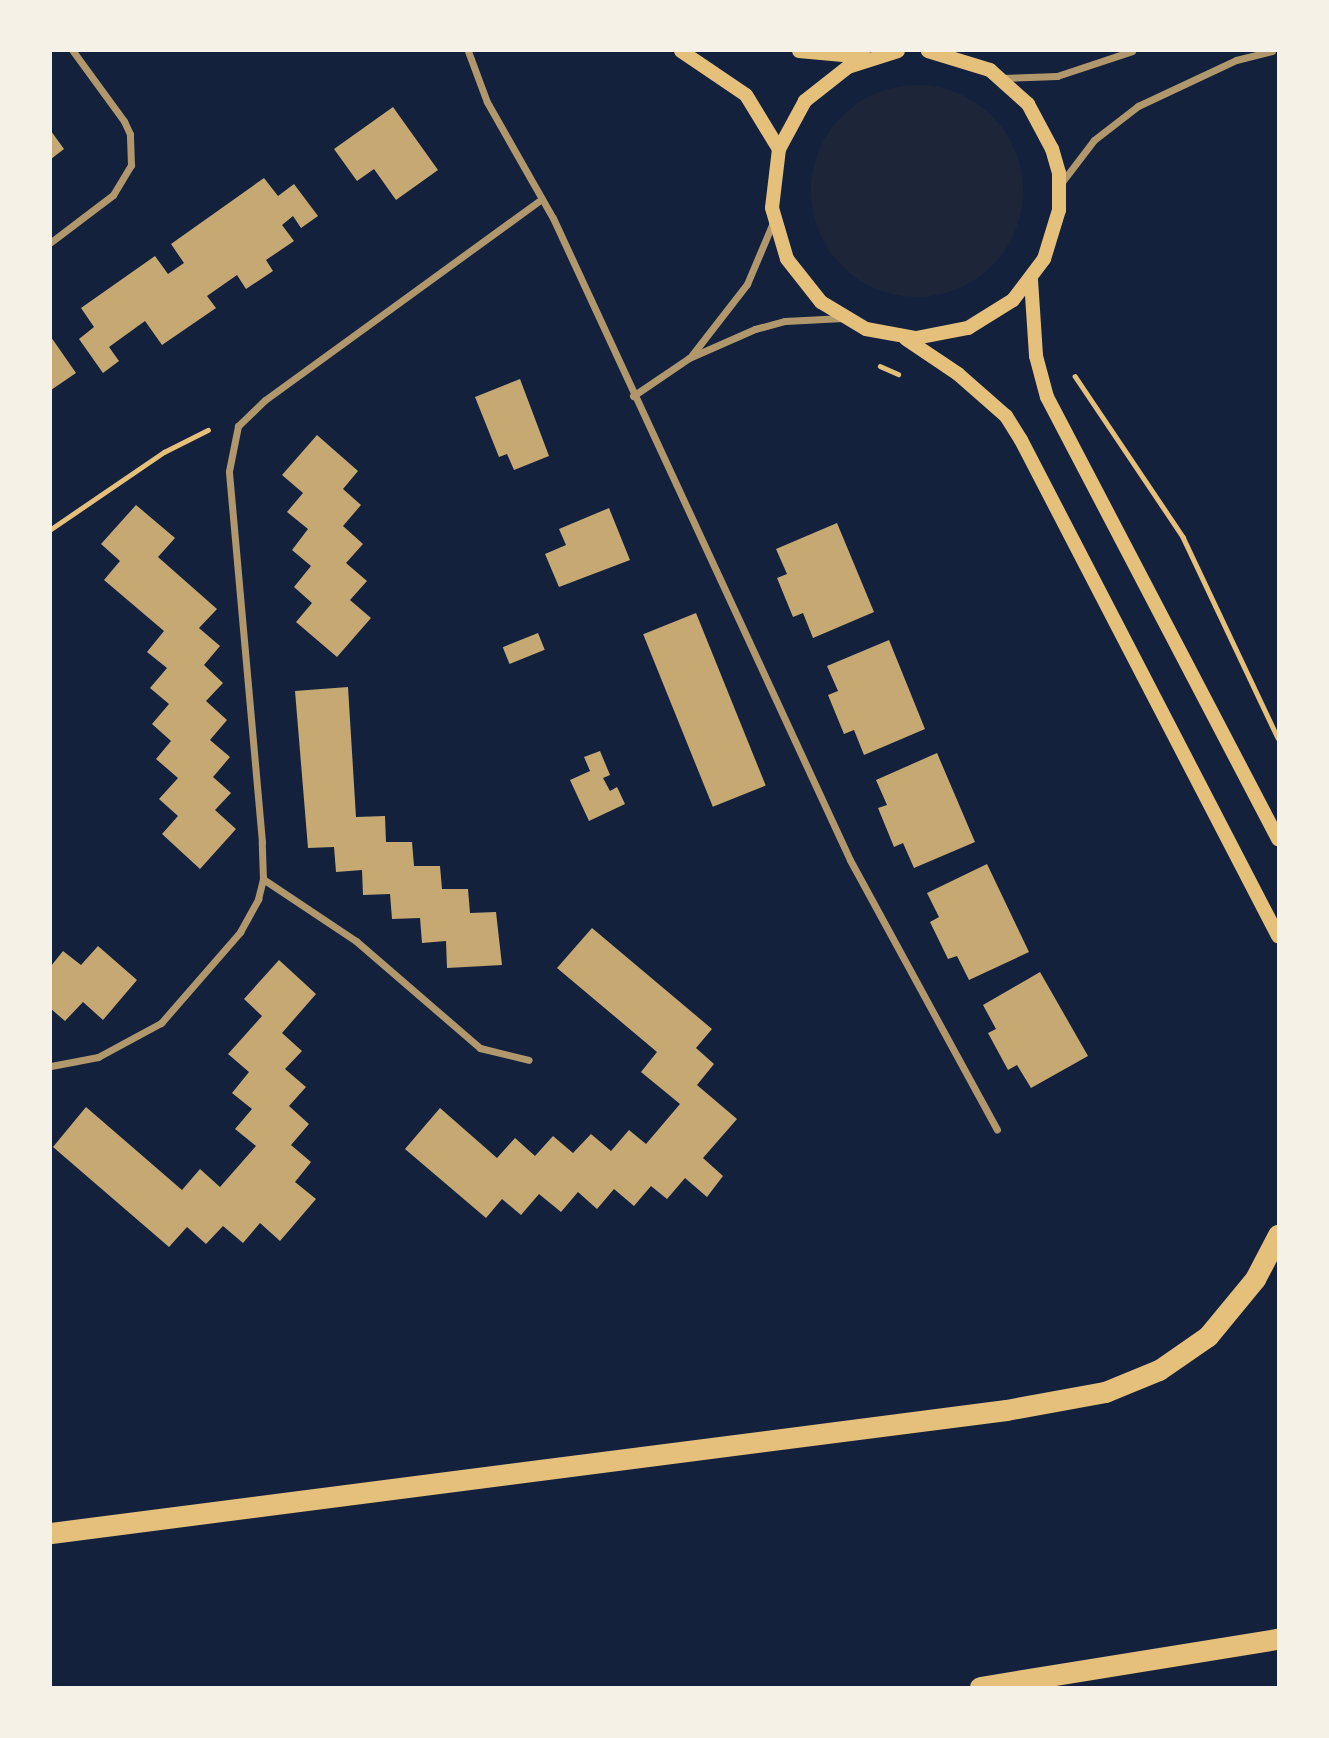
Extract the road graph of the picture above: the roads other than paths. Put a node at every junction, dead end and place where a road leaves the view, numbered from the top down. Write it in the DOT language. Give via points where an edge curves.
graph roads {
  1 [pos="73,51"];
  2 [pos="468,51"];
  3 [pos="681,51"];
  4 [pos="799,51"];
  5 [pos="898,51"];
  6 [pos="929,51"];
  7 [pos="1132,51"];
  8 [pos="1272,51"];
  9 [pos="873,57"];
  10 [pos="1001,78"];
  11 [pos="779,149"];
  12 [pos="1059,186"];
  13 [pos="542,199"];
  14 [pos="774,220"];
  15 [pos="51,242"];
  16 [pos="1031,280"];
  17 [pos="843,318"];
  18 [pos="902,337"];
  19 [pos="689,358"];
  20 [pos="633,396"];
  21 [pos="1278,839"];
  22 [pos="263,879"];
  23 [pos="1278,936"];
  24 [pos="529,1060"];
  25 [pos="51,1066"];
  26 [pos="997,1130"];
  27 [pos="1278,1235"];
  28 [pos="51,1533"];
  29 [pos="1278,1639"];
  30 [pos="980,1687"];
  1 -- 15 [label="street" via="130,134 131,165 113,195"];
  2 -- 13 [label="street" via="487,102"];
  3 -- 11 [label="main road" via="746,95"];
  4 -- 9 [label="main road"];
  5 -- 9 [label="main road"];
  6 -- 10 [label="main road" via="965,59"];
  7 -- 10 [label="street" via="1057,76"];
  8 -- 12 [label="street" via="1236,60 1138,106 1094,139"];
  9 -- 11 [label="main road" via="836,74 815,91 797,112"];
  10 -- 12 [label="main road" via="1020,94 1042,125"];
  11 -- 14 [label="main road" via="772,184"];
  12 -- 16 [label="main road" via="1054,235"];
  13 -- 20 [label="street"];
  13 -- 22 [label="street" via="265,400 238,426 229,471"];
  14 -- 17 [label="main road" via="794,271 821,302"];
  14 -- 19 [label="street" via="747,284"];
  16 -- 18 [label="main road" via="1013,300 980,323 942,335"];
  16 -- 21 [label="main road" via="1036,356 1048,397"];
  17 -- 18 [label="main road"];
  17 -- 19 [label="street" via="771,324"];
  18 -- 23 [label="main road" via="958,374 1006,416"];
  19 -- 20 [label="street"];
  20 -- 26 [label="street" via="850,860"];
  22 -- 24 [label="street" via="356,941 480,1048"];
  22 -- 25 [label="street" via="240,932 161,1023 109,1053"];
  27 -- 28 [label="highway" via="1255,1279 1208,1336 1159,1370 1105,1392 1019,1409"];
  29 -- 30 [label="highway"];
}
